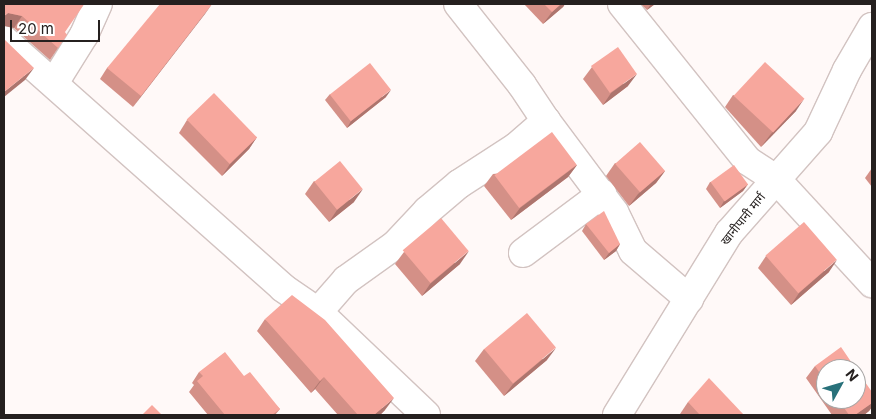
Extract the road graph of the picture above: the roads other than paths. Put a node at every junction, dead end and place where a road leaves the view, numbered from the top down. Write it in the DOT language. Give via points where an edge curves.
graph roads {
  1 [pos="98,4"];
  2 [pos="458,4"];
  3 [pos="622,4"];
  4 [pos="872,27"];
  5 [pos="4,40"];
  6 [pos="54,83"];
  7 [pos="546,121"];
  8 [pos="776,179"];
  9 [pos="602,194"];
  10 [pos="523,253"];
  11 [pos="871,278"];
  12 [pos="689,299"];
  13 [pos="318,312"];
  14 [pos="426,415"];
  15 [pos="617,415"];
  1 -- 6 [label="street" via="84,36"];
  2 -- 7 [label="street"];
  3 -- 8 [label="street" via="748,160"];
  4 -- 8 [label="street, खानीपानी मार्ग" via="847,70 818,132"];
  5 -- 6 [label="street"];
  6 -- 13 [label="street" via="283,288"];
  7 -- 9 [label="street"];
  7 -- 13 [label="street" via="516,147 459,184 395,245 346,280"];
  8 -- 11 [label="street"];
  8 -- 12 [label="street, खानीपानी मार्ग" via="729,233"];
  9 -- 10 [label="street"];
  9 -- 12 [label="street" via="633,251"];
  12 -- 15 [label="street, खानीपानी मार्ग"];
  13 -- 14 [label="street"];
}
